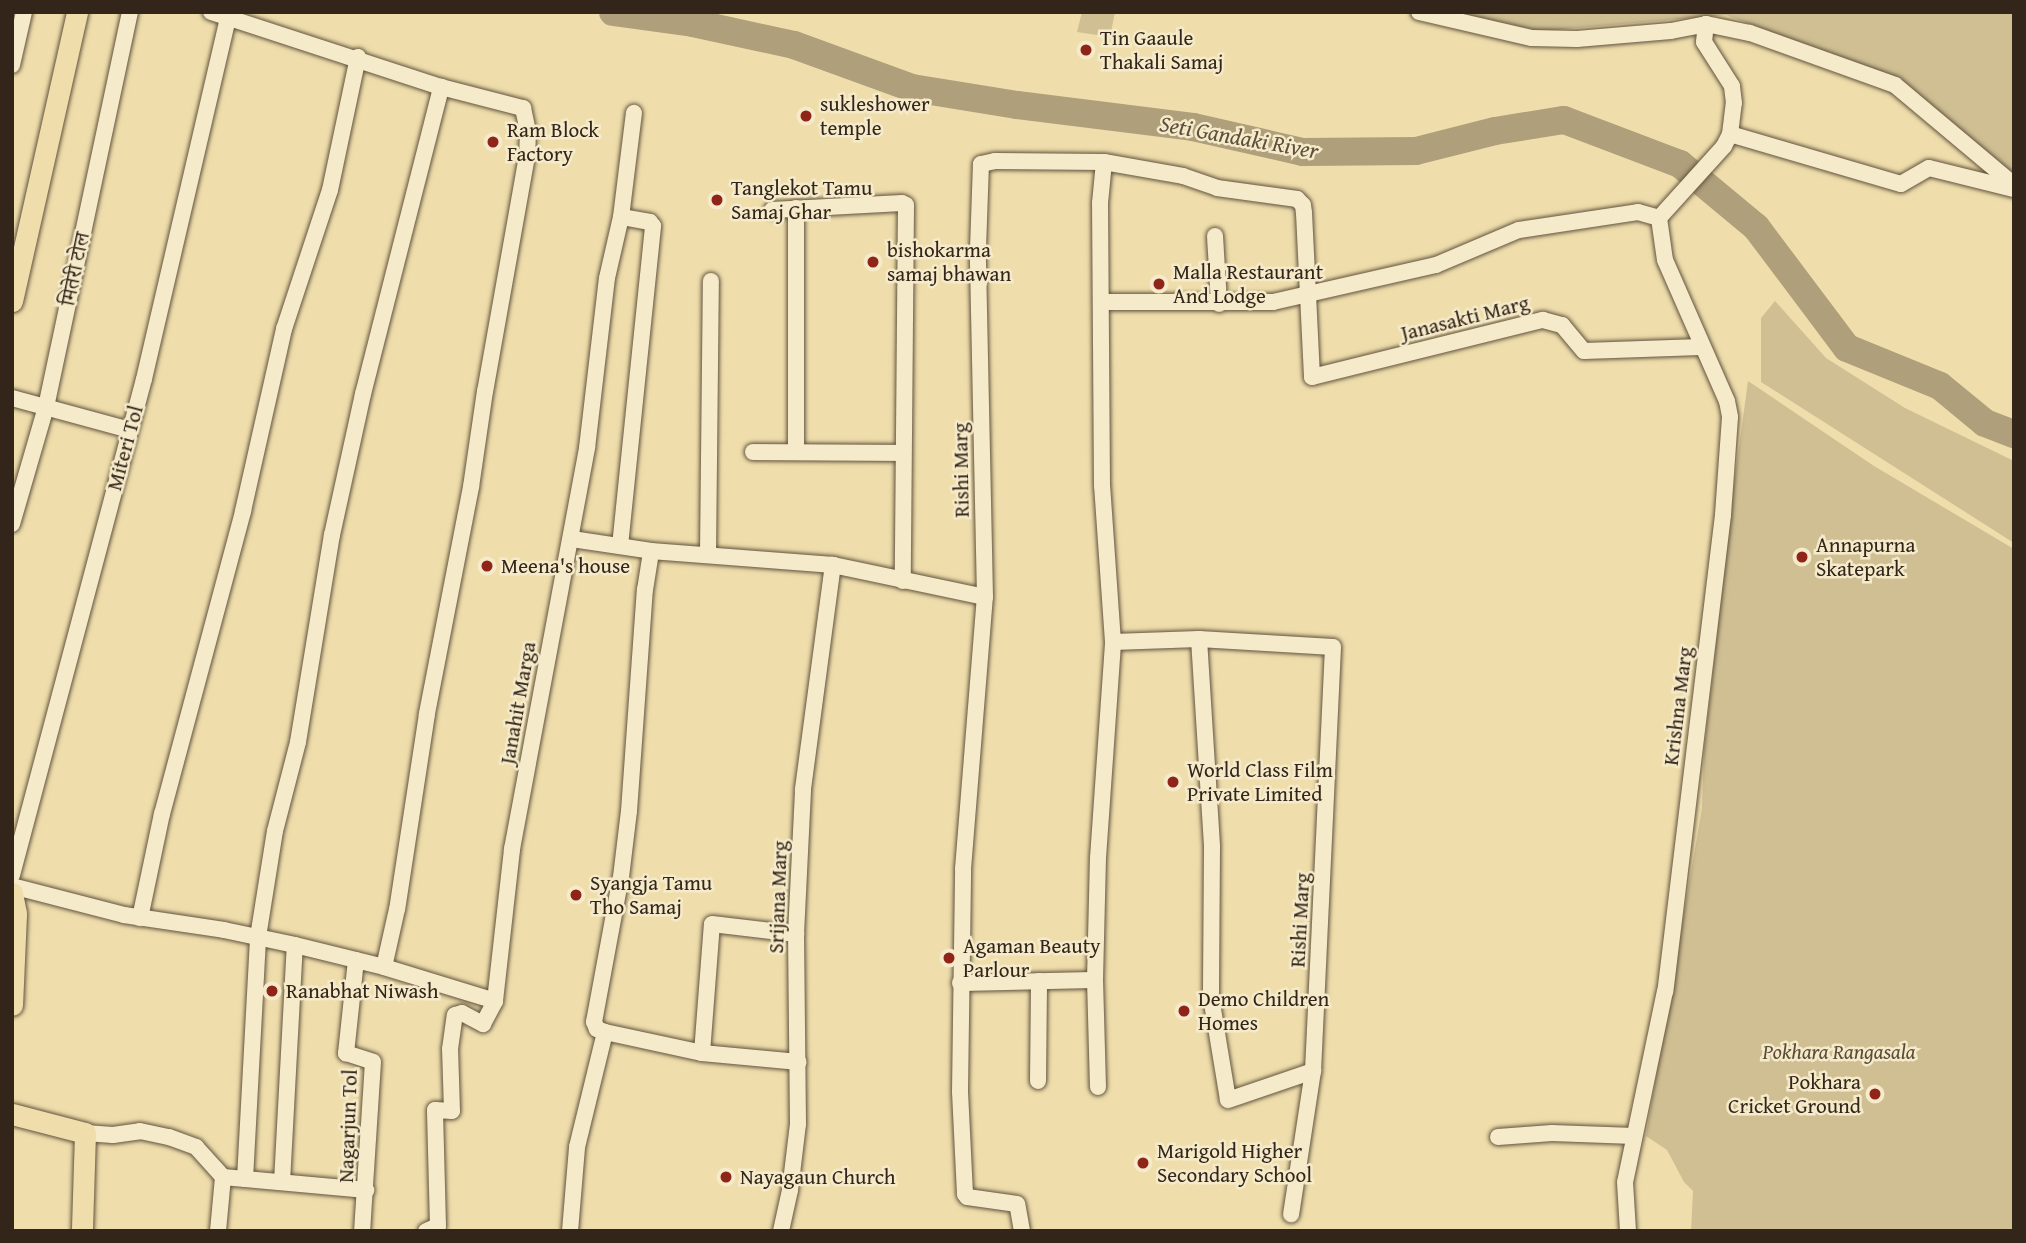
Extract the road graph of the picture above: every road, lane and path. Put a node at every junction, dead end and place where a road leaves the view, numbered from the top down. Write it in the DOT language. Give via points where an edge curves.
graph roads {
  1 [pos="24,12"];
  2 [pos="77,12"];
  3 [pos="130,12"];
  4 [pos="211,12"];
  5 [pos="1419,12"];
  6 [pos="228,19"];
  7 [pos="1706,24"];
  8 [pos="358,57"];
  9 [pos="12,65"];
  10 [pos="441,87"];
  11 [pos="634,113"];
  12 [pos="1730,134"];
  13 [pos="1104,162"];
  14 [pos="2014,187"];
  15 [pos="796,208"];
  16 [pos="772,210"];
  17 [pos="1663,211"];
  18 [pos="621,217"];
  19 [pos="1215,236"];
  20 [pos="711,281"];
  21 [pos="1306,295"];
  22 [pos="12,301"];
  23 [pos="1101,302"];
  24 [pos="1219,304"];
  25 [pos="1702,347"];
  26 [pos="12,398"];
  27 [pos="46,407"];
  28 [pos="130,430"];
  29 [pos="753,452"];
  30 [pos="796,452"];
  31 [pos="903,453"];
  32 [pos="12,524"];
  33 [pos="572,539"];
  34 [pos="620,546"];
  35 [pos="651,551"];
  36 [pos="708,555"];
  37 [pos="833,565"];
  38 [pos="903,581"];
  39 [pos="985,597"];
  40 [pos="1199,639"];
  41 [pos="1113,642"];
  42 [pos="12,875"];
  43 [pos="12,886"];
  44 [pos="12,893"];
  45 [pos="140,918"];
  46 [pos="796,934"];
  47 [pos="258,937"];
  48 [pos="295,945"];
  49 [pos="356,960"];
  50 [pos="384,967"];
  51 [pos="1095,980"];
  52 [pos="1039,981"];
  53 [pos="960,983"];
  54 [pos="495,1001"];
  55 [pos="12,1006"];
  56 [pos="606,1032"];
  57 [pos="702,1053"];
  58 [pos="799,1062"];
  59 [pos="1313,1071"];
  60 [pos="1038,1081"];
  61 [pos="1098,1087"];
  62 [pos="12,1114"];
  63 [pos="85,1133"];
  64 [pos="1634,1136"];
  65 [pos="1498,1137"];
  66 [pos="223,1177"];
  67 [pos="245,1179"];
  68 [pos="282,1182"];
  69 [pos="366,1190"];
  70 [pos="1291,1214"];
  71 [pos="82,1231"];
  72 [pos="218,1231"];
  73 [pos="362,1231"];
  74 [pos="426,1231"];
  75 [pos="570,1231"];
  76 [pos="781,1231"];
  77 [pos="1022,1231"];
  78 [pos="1628,1231"];
  1 -- 9 [label="street"];
  2 -- 22 [label="main road"];
  3 -- 27 [label="street, मितेरी टोल"];
  4 -- 6 [label="street"];
  5 -- 7 [label="street" via="1532,38 1630,34"];
  6 -- 8 [label="street"];
  6 -- 28 [label="street, Miteri Tol"];
  7 -- 12 [label="street" via="1704,42 1732,86"];
  7 -- 14 [label="street" via="1751,33 1895,85"];
  8 -- 10 [label="street"];
  8 -- 45 [label="street" via="330,190 284,329"];
  10 -- 47 [label="street" via="332,535 298,743 275,831"];
  10 -- 50 [label="street" via="523,108 527,156"];
  11 -- 18 [label="street, Janahit Marga"];
  12 -- 14 [label="street" via="1901,184 1929,168"];
  12 -- 17 [label="street"];
  13 -- 21 [label="street" via="1183,176 1217,188 1297,199 1304,214"];
  13 -- 23 [label="street"];
  13 -- 39 [label="street, Rishi Marg" via="981,164 978,249"];
  15 -- 16 [label="street"];
  15 -- 30 [label="street"];
  15 -- 31 [label="street" via="906,205"];
  17 -- 21 [label="street" via="1519,230 1436,265"];
  17 -- 25 [label="street, Krishna Marg" via="1665,260"];
  18 -- 33 [label="street, Janahit Marga" via="607,278"];
  18 -- 34 [label="street" via="653,226"];
  19 -- 24 [label="street"];
  20 -- 36 [label="street"];
  21 -- 24 [label="street" via="1273,302"];
  21 -- 25 [label="street, Janasakti Marg" via="1312,377 1543,320 1562,325 1584,351"];
  23 -- 24 [label="street"];
  23 -- 41 [label="street" via="1102,486"];
  25 -- 64 [label="street, Krishna Marg" via="1730,417 1723,515 1665,991"];
  26 -- 27 [label="street"];
  27 -- 28 [label="street"];
  27 -- 32 [label="street, मितेरी टोल"];
  28 -- 42 [label="street, Miteri Tol"];
  29 -- 30 [label="street"];
  30 -- 31 [label="street"];
  31 -- 38 [label="street"];
  33 -- 34 [label="street"];
  33 -- 54 [label="street, Janahit Marga" via="512,849"];
  34 -- 35 [label="street"];
  35 -- 36 [label="street"];
  35 -- 56 [label="street" via="629,811 594,1022"];
  36 -- 37 [label="street"];
  37 -- 38 [label="street"];
  37 -- 46 [label="street, Srijana Marg" via="803,789"];
  38 -- 39 [label="street"];
  39 -- 53 [label="street, Rishi Marg" via="963,869"];
  40 -- 41 [label="street, Rishi Marg"];
  40 -- 59 [label="street" via="1212,847 1211,997 1228,1100"];
  40 -- 59 [label="street, Rishi Marg" via="1333,647"];
  41 -- 51 [label="street"];
  43 -- 45 [label="street"];
  44 -- 55 [label="main road" via="16,914"];
  45 -- 47 [label="street"];
  46 -- 57 [label="street" via="712,924"];
  46 -- 58 [label="street, Srijana Marg"];
  47 -- 48 [label="street"];
  47 -- 67 [label="street"];
  48 -- 49 [label="street"];
  48 -- 68 [label="street"];
  49 -- 50 [label="street"];
  49 -- 69 [label="street, Nagarjun Tol" via="346,1054 373,1062"];
  50 -- 54 [label="street"];
  51 -- 52 [label="street"];
  51 -- 61 [label="street"];
  52 -- 53 [label="street"];
  52 -- 60 [label="street"];
  53 -- 77 [label="street, Rishi Marg" via="965,1194 1017,1204"];
  54 -- 74 [label="street" via="483,1024 462,1013 456,1015 450,1049 452,1111 435,1110 438,1226"];
  56 -- 57 [label="street"];
  56 -- 75 [label="street" via="577,1147"];
  57 -- 58 [label="street"];
  58 -- 76 [label="street, Srijana Marg" via="796,1137"];
  59 -- 70 [label="street"];
  62 -- 63 [label="main road"];
  63 -- 66 [label="street" via="140,1131 169,1137 196,1147"];
  63 -- 71 [label="main road"];
  64 -- 65 [label="street" via="1552,1133"];
  64 -- 78 [label="street, Krishna Marg" via="1625,1182"];
  66 -- 67 [label="street"];
  66 -- 72 [label="street"];
  67 -- 68 [label="street"];
  68 -- 69 [label="street"];
  69 -- 73 [label="street, Nagarjun Tol"];
}
